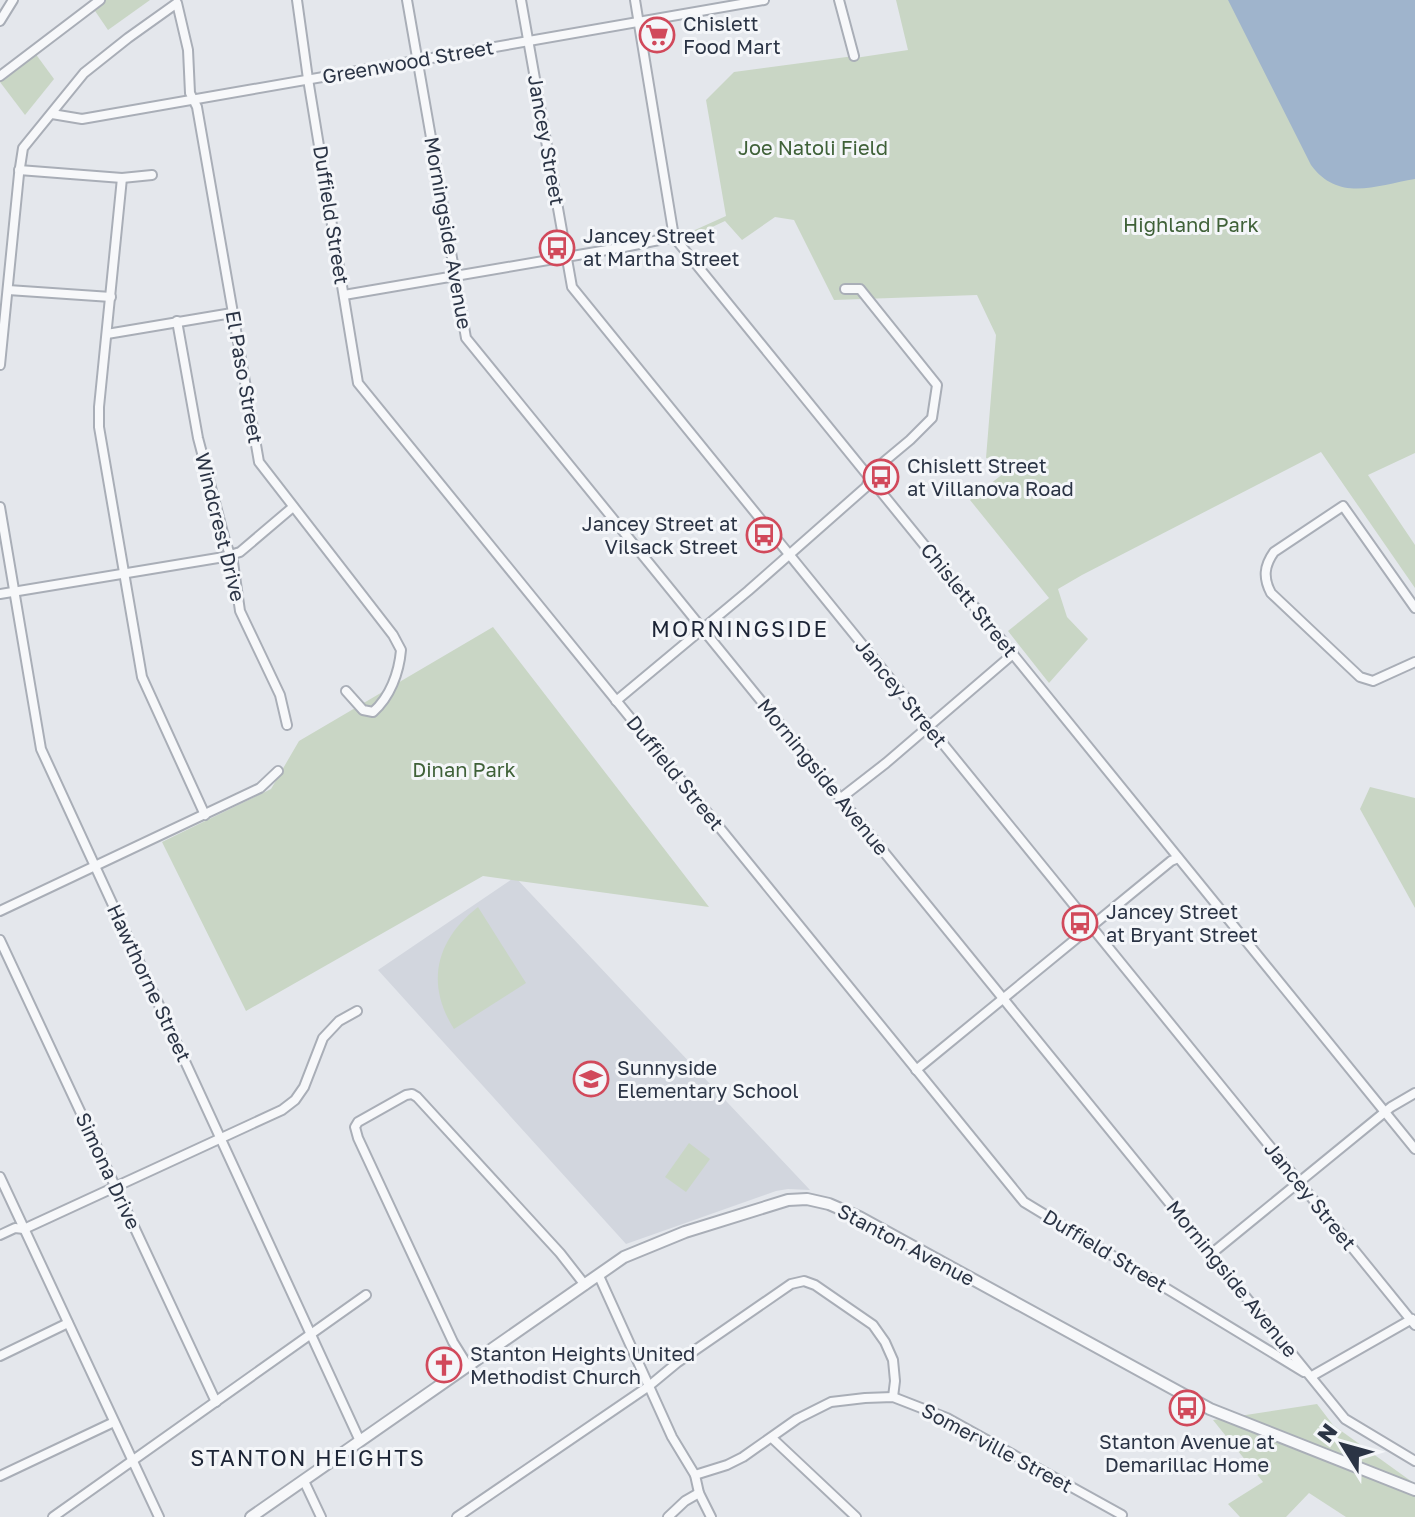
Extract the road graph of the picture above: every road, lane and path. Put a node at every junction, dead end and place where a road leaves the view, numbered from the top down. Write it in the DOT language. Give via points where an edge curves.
graph roads {
  1 [pos="13,0"];
  2 [pos="100,0"];
  3 [pos="297,0"];
  4 [pos="407,0"];
  5 [pos="521,0"];
  6 [pos="635,0"];
  7 [pos="764,0"];
  8 [pos="839,0"];
  9 [pos="0,21"];
  10 [pos="639,22"];
  11 [pos="528,41"];
  12 [pos="854,56"];
  13 [pos="417,60"];
  14 [pos="0,76"];
  15 [pos="308,79"];
  16 [pos="193,99"];
  17 [pos="52,114"];
  18 [pos="19,170"];
  19 [pos="152,175"];
  20 [pos="122,178"];
  21 [pos="674,237"];
  22 [pos="566,256"];
  23 [pos="454,276"];
  24 [pos="845,289"];
  25 [pos="8,290"];
  26 [pos="344,295"];
  27 [pos="111,297"];
  28 [pos="232,313"];
  29 [pos="177,321"];
  30 [pos="107,334"];
  31 [pos="0,365"];
  32 [pos="870,479"];
  33 [pos="0,507"];
  34 [pos="293,507"];
  35 [pos="230,555"];
  36 [pos="789,555"];
  37 [pos="124,573"];
  38 [pos="15,591"];
  39 [pos="0,594"];
  40 [pos="1415,608"];
  41 [pos="702,629"];
  42 [pos="1013,654"];
  43 [pos="1415,662"];
  44 [pos="346,691"];
  45 [pos="616,701"];
  46 [pos="287,725"];
  47 [pos="928,727"];
  48 [pos="278,771"];
  49 [pos="841,798"];
  50 [pos="205,815"];
  51 [pos="1178,858"];
  52 [pos="96,866"];
  53 [pos="0,911"];
  54 [pos="1091,928"];
  55 [pos="0,940"];
  56 [pos="1003,999"];
  57 [pos="357,1011"];
  58 [pos="916,1070"];
  59 [pos="1415,1093"];
  60 [pos="1385,1112"];
  61 [pos="220,1138"];
  62 [pos="1415,1149"];
  63 [pos="0,1177"];
  64 [pos="1299,1183"];
  65 [pos="116,1187"];
  66 [pos="24,1229"];
  67 [pos="0,1235"];
  68 [pos="1211,1254"];
  69 [pos="599,1276"];
  70 [pos="585,1285"];
  71 [pos="366,1295"];
  72 [pos="1413,1320"];
  73 [pos="68,1323"];
  74 [pos="311,1334"];
  75 [pos="0,1356"];
  76 [pos="468,1366"];
  77 [pos="1312,1376"];
  78 [pos="649,1386"];
  79 [pos="893,1397"];
  80 [pos="216,1402"];
  81 [pos="114,1422"];
  82 [pos="772,1438"];
  83 [pos="360,1441"];
  84 [pos="132,1461"];
  85 [pos="1415,1461"];
  86 [pos="695,1475"];
  87 [pos="0,1476"];
  88 [pos="304,1481"];
  89 [pos="1415,1490"];
  90 [pos="699,1493"];
  91 [pos="1122,1515"];
  92 [pos="53,1517"];
  93 [pos="159,1517"];
  94 [pos="251,1517"];
  95 [pos="321,1517"];
  96 [pos="457,1517"];
  97 [pos="668,1517"];
  98 [pos="711,1517"];
  99 [pos="856,1517"];
  1 -- 9 [label="street"];
  2 -- 14 [label="street"];
  3 -- 15 [label="street, Duffield Street"];
  4 -- 13 [label="street, Morningside Avenue"];
  5 -- 11 [label="street, Jancey Street"];
  6 -- 10 [label="street, Chislett Street"];
  7 -- 10 [label="street, Greenwood Street"];
  8 -- 12 [label="street"];
  10 -- 11 [label="street, Greenwood Street"];
  10 -- 21 [label="street, Chislett Street"];
  11 -- 13 [label="street, Greenwood Street"];
  11 -- 22 [label="street, Jancey Street"];
  13 -- 15 [label="street, Greenwood Street"];
  13 -- 23 [label="street, Morningside Avenue"];
  15 -- 16 [label="street, Greenwood Street"];
  15 -- 26 [label="street, Duffield Street"];
  16 -- 17 [label="street, Greenwood Street" via="82,119"];
  16 -- 17 [label="street, El Paso Street" via="177,3 84,73"];
  16 -- 28 [label="street, El Paso Street"];
  17 -- 18 [label="street" via="23,148"];
  18 -- 20 [label="street"];
  18 -- 25 [label="street"];
  19 -- 20 [label="street"];
  20 -- 27 [label="street"];
  21 -- 22 [label="street"];
  21 -- 32 [label="street, Chislett Street"];
  22 -- 23 [label="street"];
  22 -- 36 [label="street, Jancey Street" via="572,287"];
  23 -- 26 [label="street"];
  23 -- 41 [label="street, Morningside Avenue" via="466,338"];
  24 -- 32 [label="street" via="860,289 937,385 932,418"];
  25 -- 27 [label="street"];
  25 -- 31 [label="street"];
  26 -- 45 [label="street, Duffield Street" via="358,383"];
  27 -- 30 [label="street"];
  28 -- 29 [label="street"];
  28 -- 34 [label="street, El Paso Street" via="259,462"];
  29 -- 30 [label="street"];
  29 -- 35 [label="street, Windcrest Drive" via="198,438"];
  30 -- 37 [label="street" via="99,427"];
  32 -- 36 [label="street"];
  32 -- 42 [label="street, Chislett Street"];
  33 -- 38 [label="street, Hawthorne Street"];
  34 -- 35 [label="street"];
  34 -- 44 [label="street, El Paso Street" via="401,650 394,680 373,712 363,710"];
  35 -- 37 [label="street"];
  35 -- 46 [label="street, Windcrest Drive" via="240,611 280,695"];
  36 -- 41 [label="street"];
  36 -- 47 [label="street, Jancey Street"];
  37 -- 38 [label="street"];
  37 -- 50 [label="street" via="142,677"];
  38 -- 39 [label="street"];
  38 -- 52 [label="street, Hawthorne Street" via="41,749"];
  40 -- 43 [label="street" via="1343,506 1267,562 1271,593 1360,677 1373,681"];
  41 -- 45 [label="street"];
  41 -- 49 [label="street, Morningside Avenue"];
  42 -- 47 [label="street"];
  42 -- 51 [label="street, Chislett Street"];
  45 -- 58 [label="street, Duffield Street"];
  47 -- 49 [label="street"];
  47 -- 54 [label="street, Jancey Street"];
  48 -- 50 [label="street" via="260,788"];
  49 -- 56 [label="street, Morningside Avenue"];
  50 -- 52 [label="street"];
  51 -- 54 [label="street"];
  51 -- 60 [label="street, Chislett Street"];
  52 -- 53 [label="street"];
  52 -- 61 [label="street, Hawthorne Street"];
  54 -- 56 [label="street"];
  54 -- 64 [label="street, Jancey Street"];
  55 -- 65 [label="street, Simona Drive"];
  56 -- 58 [label="street"];
  56 -- 68 [label="street, Morningside Avenue"];
  57 -- 61 [label="street" via="323,1038 295,1100"];
  58 -- 77 [label="street, Duffield Street" via="1024,1202"];
  59 -- 60 [label="street"];
  60 -- 62 [label="street, Chislett Street"];
  60 -- 64 [label="street"];
  61 -- 65 [label="street"];
  61 -- 74 [label="street, Hawthorne Street"];
  63 -- 66 [label="street"];
  64 -- 68 [label="street"];
  64 -- 72 [label="street, Jancey Street"];
  65 -- 66 [label="street"];
  65 -- 80 [label="street, Simona Drive"];
  66 -- 67 [label="street"];
  66 -- 73 [label="street"];
  68 -- 77 [label="street, Morningside Avenue"];
  69 -- 70 [label="street, Stanton Avenue"];
  69 -- 78 [label="street"];
  69 -- 89 [label="street, Stanton Avenue" via="642,1249 752,1211 788,1200 829,1204 1210,1409"];
  70 -- 76 [label="street, Stanton Avenue"];
  70 -- 76 [label="street" via="412,1094 358,1122 358,1138"];
  71 -- 74 [label="street"];
  72 -- 77 [label="street"];
  73 -- 75 [label="street"];
  73 -- 81 [label="street"];
  74 -- 80 [label="street"];
  74 -- 83 [label="street, Hawthorne Street"];
  76 -- 83 [label="street, Stanton Avenue"];
  77 -- 85 [label="street, Morningside Avenue" via="1345,1419"];
  78 -- 79 [label="street" via="791,1284 804,1281 873,1325 893,1360"];
  78 -- 86 [label="street"];
  78 -- 96 [label="street"];
  79 -- 82 [label="street, Somerville Street" via="831,1402"];
  79 -- 91 [label="street, Somerville Street" via="947,1418"];
  80 -- 84 [label="street"];
  81 -- 84 [label="street"];
  81 -- 87 [label="street"];
  82 -- 86 [label="street, Somerville Street" via="727,1465"];
  82 -- 99 [label="street"];
  83 -- 88 [label="street, Stanton Avenue"];
  84 -- 92 [label="street"];
  84 -- 93 [label="street"];
  86 -- 90 [label="street"];
  88 -- 94 [label="street, Stanton Avenue"];
  88 -- 95 [label="street"];
  90 -- 97 [label="street"];
  90 -- 98 [label="street"];
}
